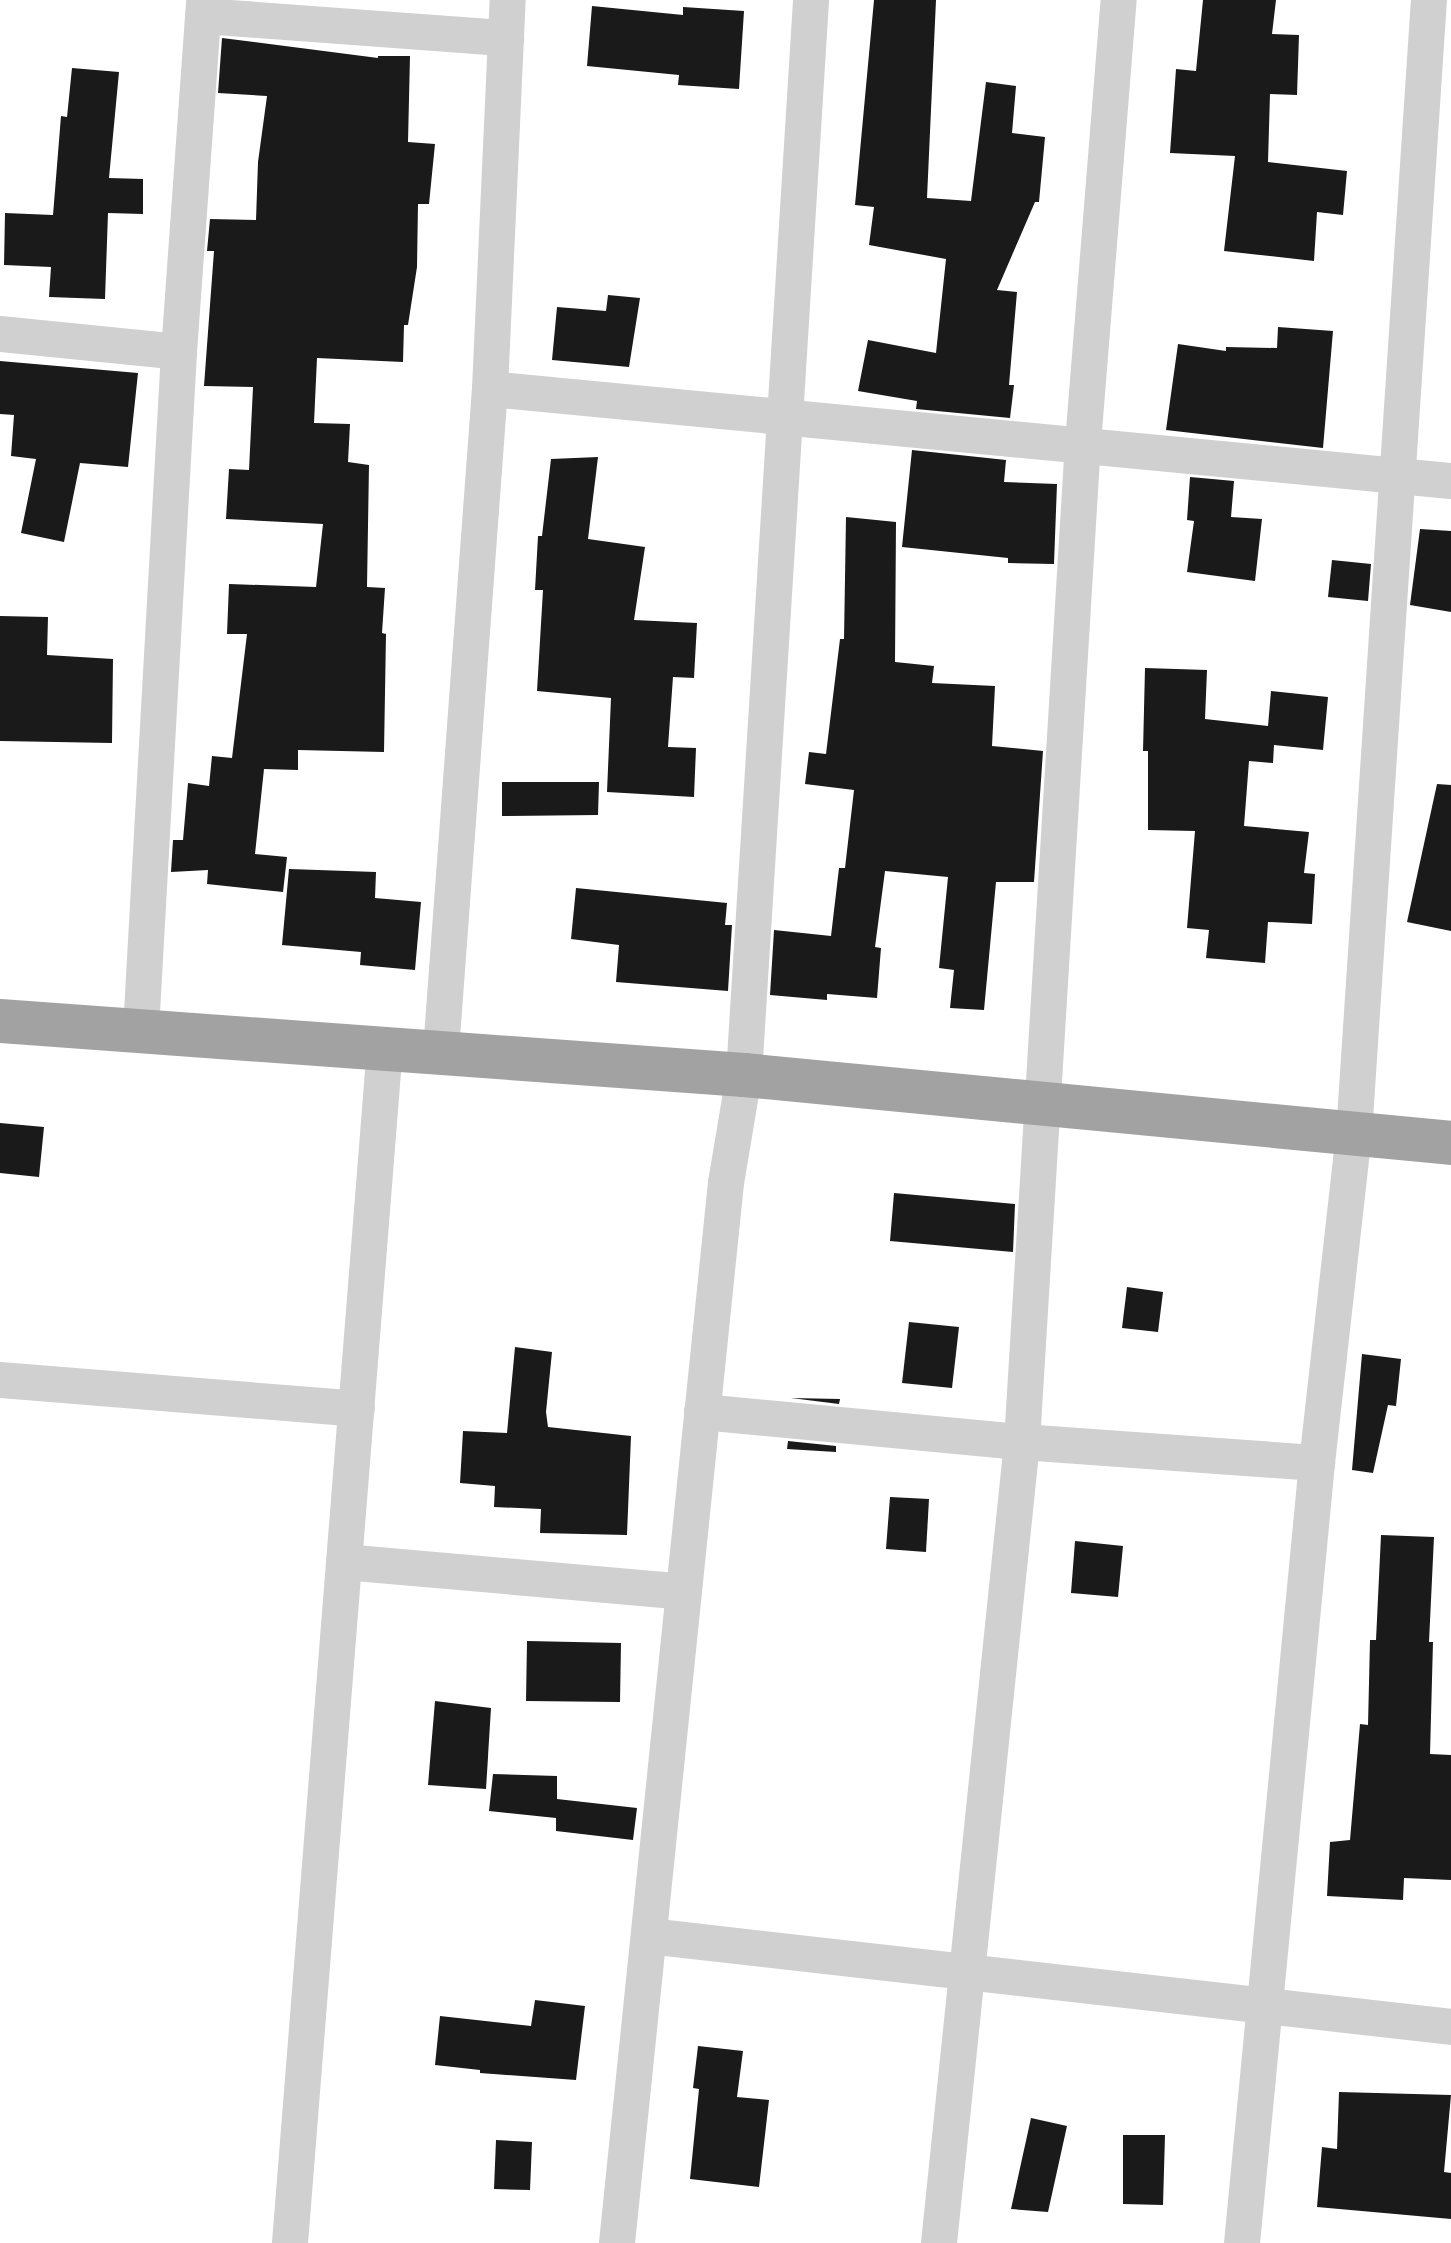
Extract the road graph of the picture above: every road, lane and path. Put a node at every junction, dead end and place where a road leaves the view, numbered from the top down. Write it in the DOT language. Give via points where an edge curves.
graph roads {
  1 [pos="508,0"];
  2 [pos="811,0"];
  3 [pos="1119,0"];
  4 [pos="1429,0"];
  5 [pos="203,8"];
  6 [pos="506,38"];
  7 [pos="0,334"];
  8 [pos="179,352"];
  9 [pos="490,389"];
  10 [pos="786,417"];
  11 [pos="1083,443"];
  12 [pos="1400,478"];
  13 [pos="1451,481"];
  14 [pos="0,1021"];
  15 [pos="141,1030"];
  16 [pos="385,1047"];
  17 [pos="441,1051"];
  18 [pos="744,1075"];
  19 [pos="1043,1105"];
  20 [pos="1354,1134"];
  21 [pos="1451,1143"];
  22 [pos="0,1380"];
  23 [pos="357,1409"];
  24 [pos="702,1412"];
  25 [pos="1022,1442"];
  26 [pos="1317,1463"];
  27 [pos="344,1562"];
  28 [pos="684,1592"];
  29 [pos="649,1936"];
  30 [pos="969,1972"];
  31 [pos="1265,2008"];
  32 [pos="1451,2027"];
  33 [pos="290,2243"];
  34 [pos="617,2243"];
  35 [pos="939,2243"];
  36 [pos="1242,2243"];
  1 -- 6 [label="street"];
  2 -- 10 [label="street"];
  3 -- 11 [label="street"];
  4 -- 12 [label="street"];
  5 -- 6 [label="street"];
  5 -- 8 [label="street"];
  6 -- 9 [label="street"];
  7 -- 8 [label="street"];
  8 -- 15 [label="street"];
  9 -- 10 [label="street"];
  9 -- 17 [label="street"];
  10 -- 11 [label="street"];
  10 -- 18 [label="street"];
  11 -- 12 [label="street"];
  11 -- 19 [label="street"];
  12 -- 13 [label="street"];
  12 -- 20 [label="street"];
  14 -- 15 [label="highway"];
  15 -- 16 [label="highway"];
  16 -- 17 [label="highway"];
  16 -- 23 [label="street"];
  17 -- 18 [label="highway"];
  18 -- 19 [label="highway"];
  18 -- 24 [label="street" via="726,1183"];
  19 -- 20 [label="highway"];
  19 -- 25 [label="street"];
  20 -- 21 [label="highway"];
  20 -- 26 [label="street"];
  22 -- 23 [label="street"];
  23 -- 27 [label="street"];
  24 -- 25 [label="street"];
  24 -- 28 [label="street"];
  25 -- 26 [label="street"];
  25 -- 30 [label="street"];
  26 -- 31 [label="street"];
  27 -- 28 [label="street"];
  27 -- 33 [label="street"];
  28 -- 29 [label="street"];
  29 -- 30 [label="street"];
  29 -- 34 [label="street"];
  30 -- 31 [label="street"];
  30 -- 35 [label="street"];
  31 -- 32 [label="street"];
  31 -- 36 [label="street"];
}
